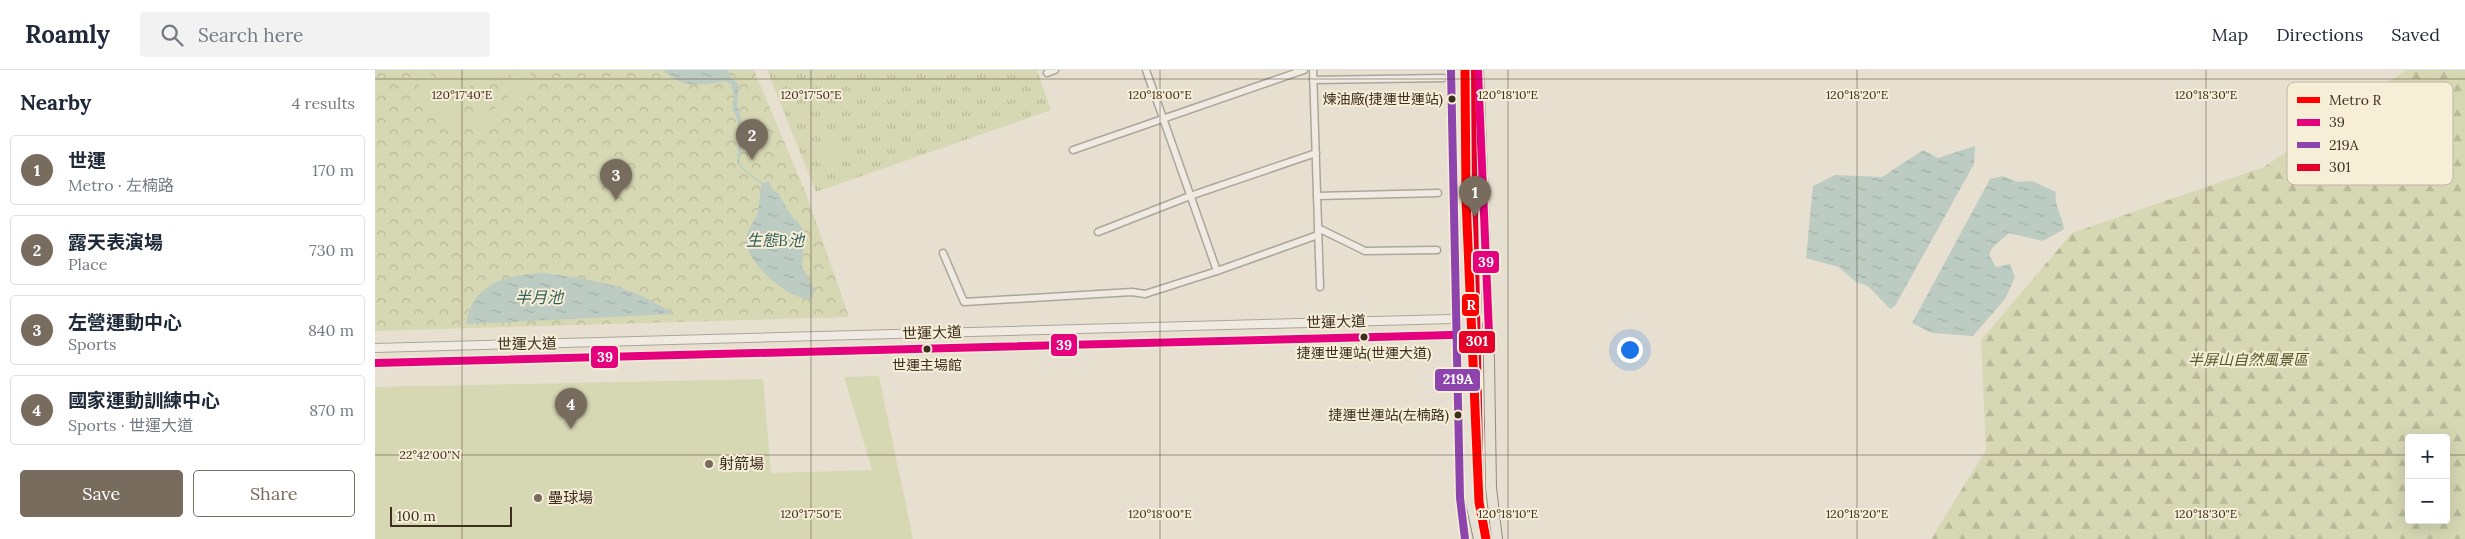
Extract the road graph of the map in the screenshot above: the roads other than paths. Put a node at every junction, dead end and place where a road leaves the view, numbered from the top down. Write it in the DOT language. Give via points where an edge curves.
graph roads {
  1 [pos="1055,70"];
  2 [pos="1146,70"];
  3 [pos="1303,70"];
  4 [pos="1313,70"];
  5 [pos="1461,70"];
  6 [pos="1478,70"];
  7 [pos="1047,73"];
  8 [pos="1443,78"];
  9 [pos="1313,80"];
  10 [pos="1163,118"];
  11 [pos="1073,150"];
  12 [pos="1316,153"];
  13 [pos="1438,193"];
  14 [pos="1190,196"];
  15 [pos="1317,196"];
  16 [pos="1098,232"];
  17 [pos="1318,232"];
  18 [pos="1437,250"];
  19 [pos="943,253"];
  20 [pos="1217,271"];
  21 [pos="1320,287"];
  22 [pos="1488,318"];
  23 [pos="1465,319"];
  24 [pos="1466,334"];
  25 [pos="1489,334"];
  26 [pos="375,348"];
  27 [pos="375,363"];
  28 [pos="1476,536"];
  29 [pos="1497,539"];
  1 -- 7 [label="street"];
  2 -- 10 [label="street"];
  3 -- 10 [label="street"];
  4 -- 9 [label="street"];
  5 -- 23 [label="main road"];
  6 -- 22 [label="main road"];
  8 -- 9 [label="street"];
  9 -- 12 [label="street"];
  10 -- 11 [label="street"];
  10 -- 14 [label="street"];
  12 -- 14 [label="street"];
  12 -- 15 [label="street"];
  13 -- 15 [label="street"];
  14 -- 16 [label="street"];
  14 -- 20 [label="street"];
  15 -- 17 [label="street"];
  17 -- 18 [label="street" via="1365,250"];
  17 -- 20 [label="street"];
  17 -- 21 [label="street"];
  19 -- 20 [label="street" via="964,302 1132,292 1145,294"];
  22 -- 23 [label="street, 世運大道"];
  22 -- 25 [label="main road"];
  23 -- 24 [label="main road"];
  23 -- 26 [label="street, 世運大道"];
  24 -- 25 [label="street, 世運大道"];
  24 -- 27 [label="street, 世運大道"];
  24 -- 28 [label="main road" via="1470,498"];
  25 -- 29 [label="main road" via="1491,488"];
}
